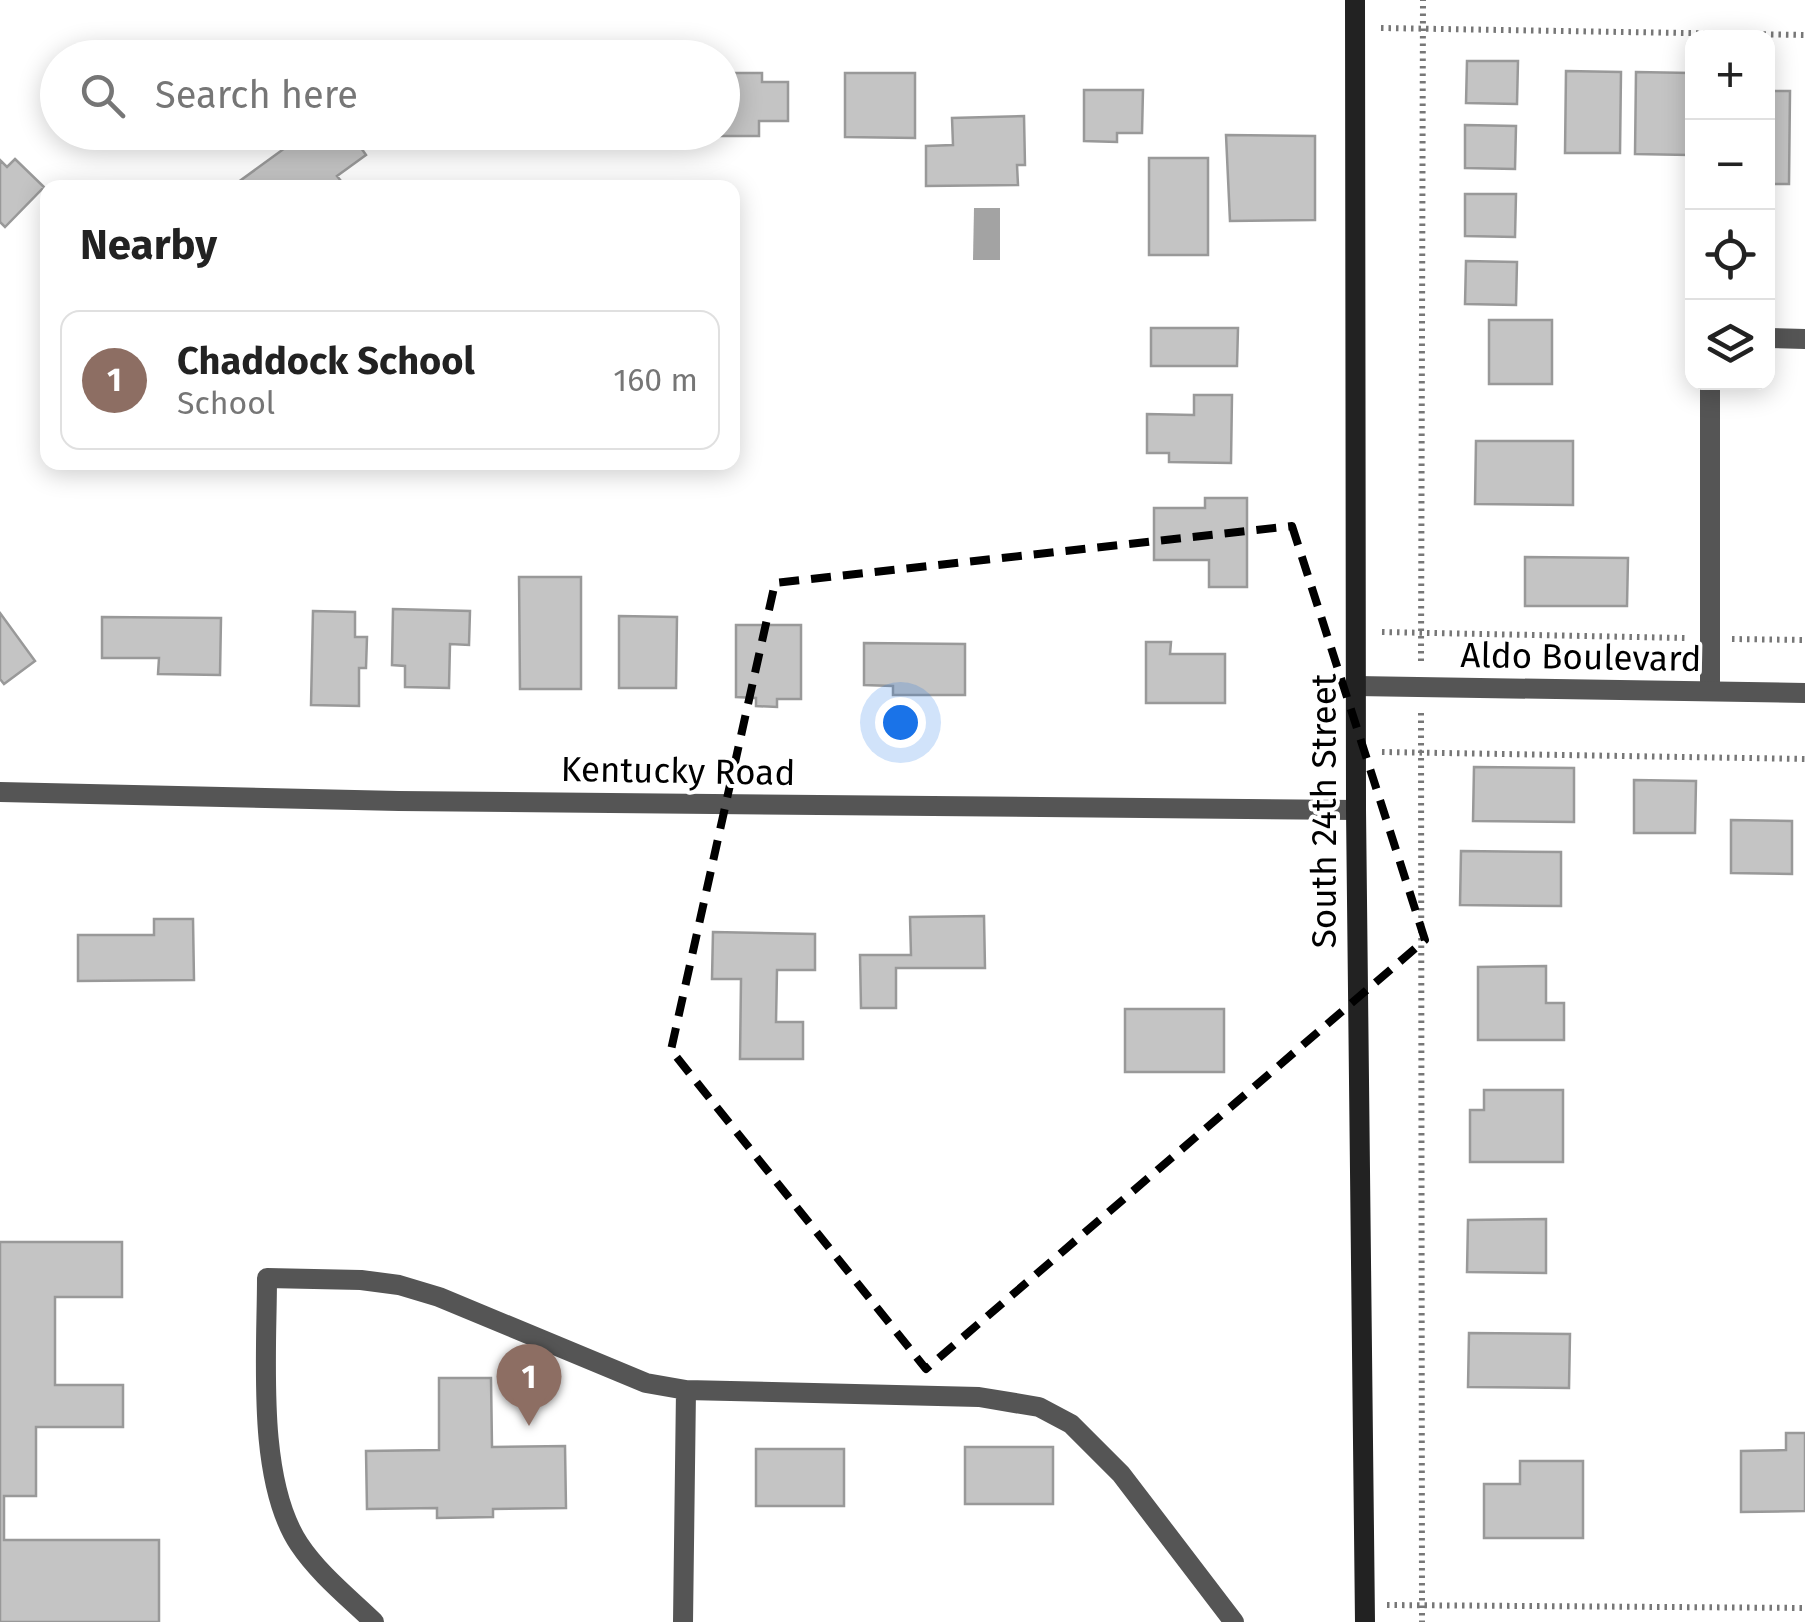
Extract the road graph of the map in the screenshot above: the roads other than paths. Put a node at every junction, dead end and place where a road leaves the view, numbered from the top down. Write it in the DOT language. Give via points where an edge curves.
graph roads {
  1 [pos="1354,0"];
  2 [pos="1775,338"];
  3 [pos="1805,338"];
  4 [pos="1710,390"];
  5 [pos="1356,686"];
  6 [pos="1710,692"];
  7 [pos="1805,693"];
  8 [pos="0,792"];
  9 [pos="1356,810"];
  10 [pos="686,1390"];
  11 [pos="1365,1614"];
  12 [pos="374,1622"];
  13 [pos="684,1622"];
  14 [pos="1234,1622"];
  1 -- 5 [label="main road, South 24th Street"];
  2 -- 3 [label="street"];
  4 -- 6 [label="street"];
  5 -- 6 [label="street, Aldo Boulevard"];
  5 -- 9 [label="main road, South 24th Street"];
  6 -- 7 [label="street, Aldo Boulevard"];
  8 -- 9 [label="street, Kentucky Road"];
  9 -- 11 [label="main road, South 24th Street"];
  10 -- 12 [label="street" via="646,1383 399,1285 268,1278 270,1446 281,1504 314,1564"];
  10 -- 13 [label="street"];
  10 -- 14 [label="street" via="979,1397 1039,1407 1071,1424 1121,1474"];
}
